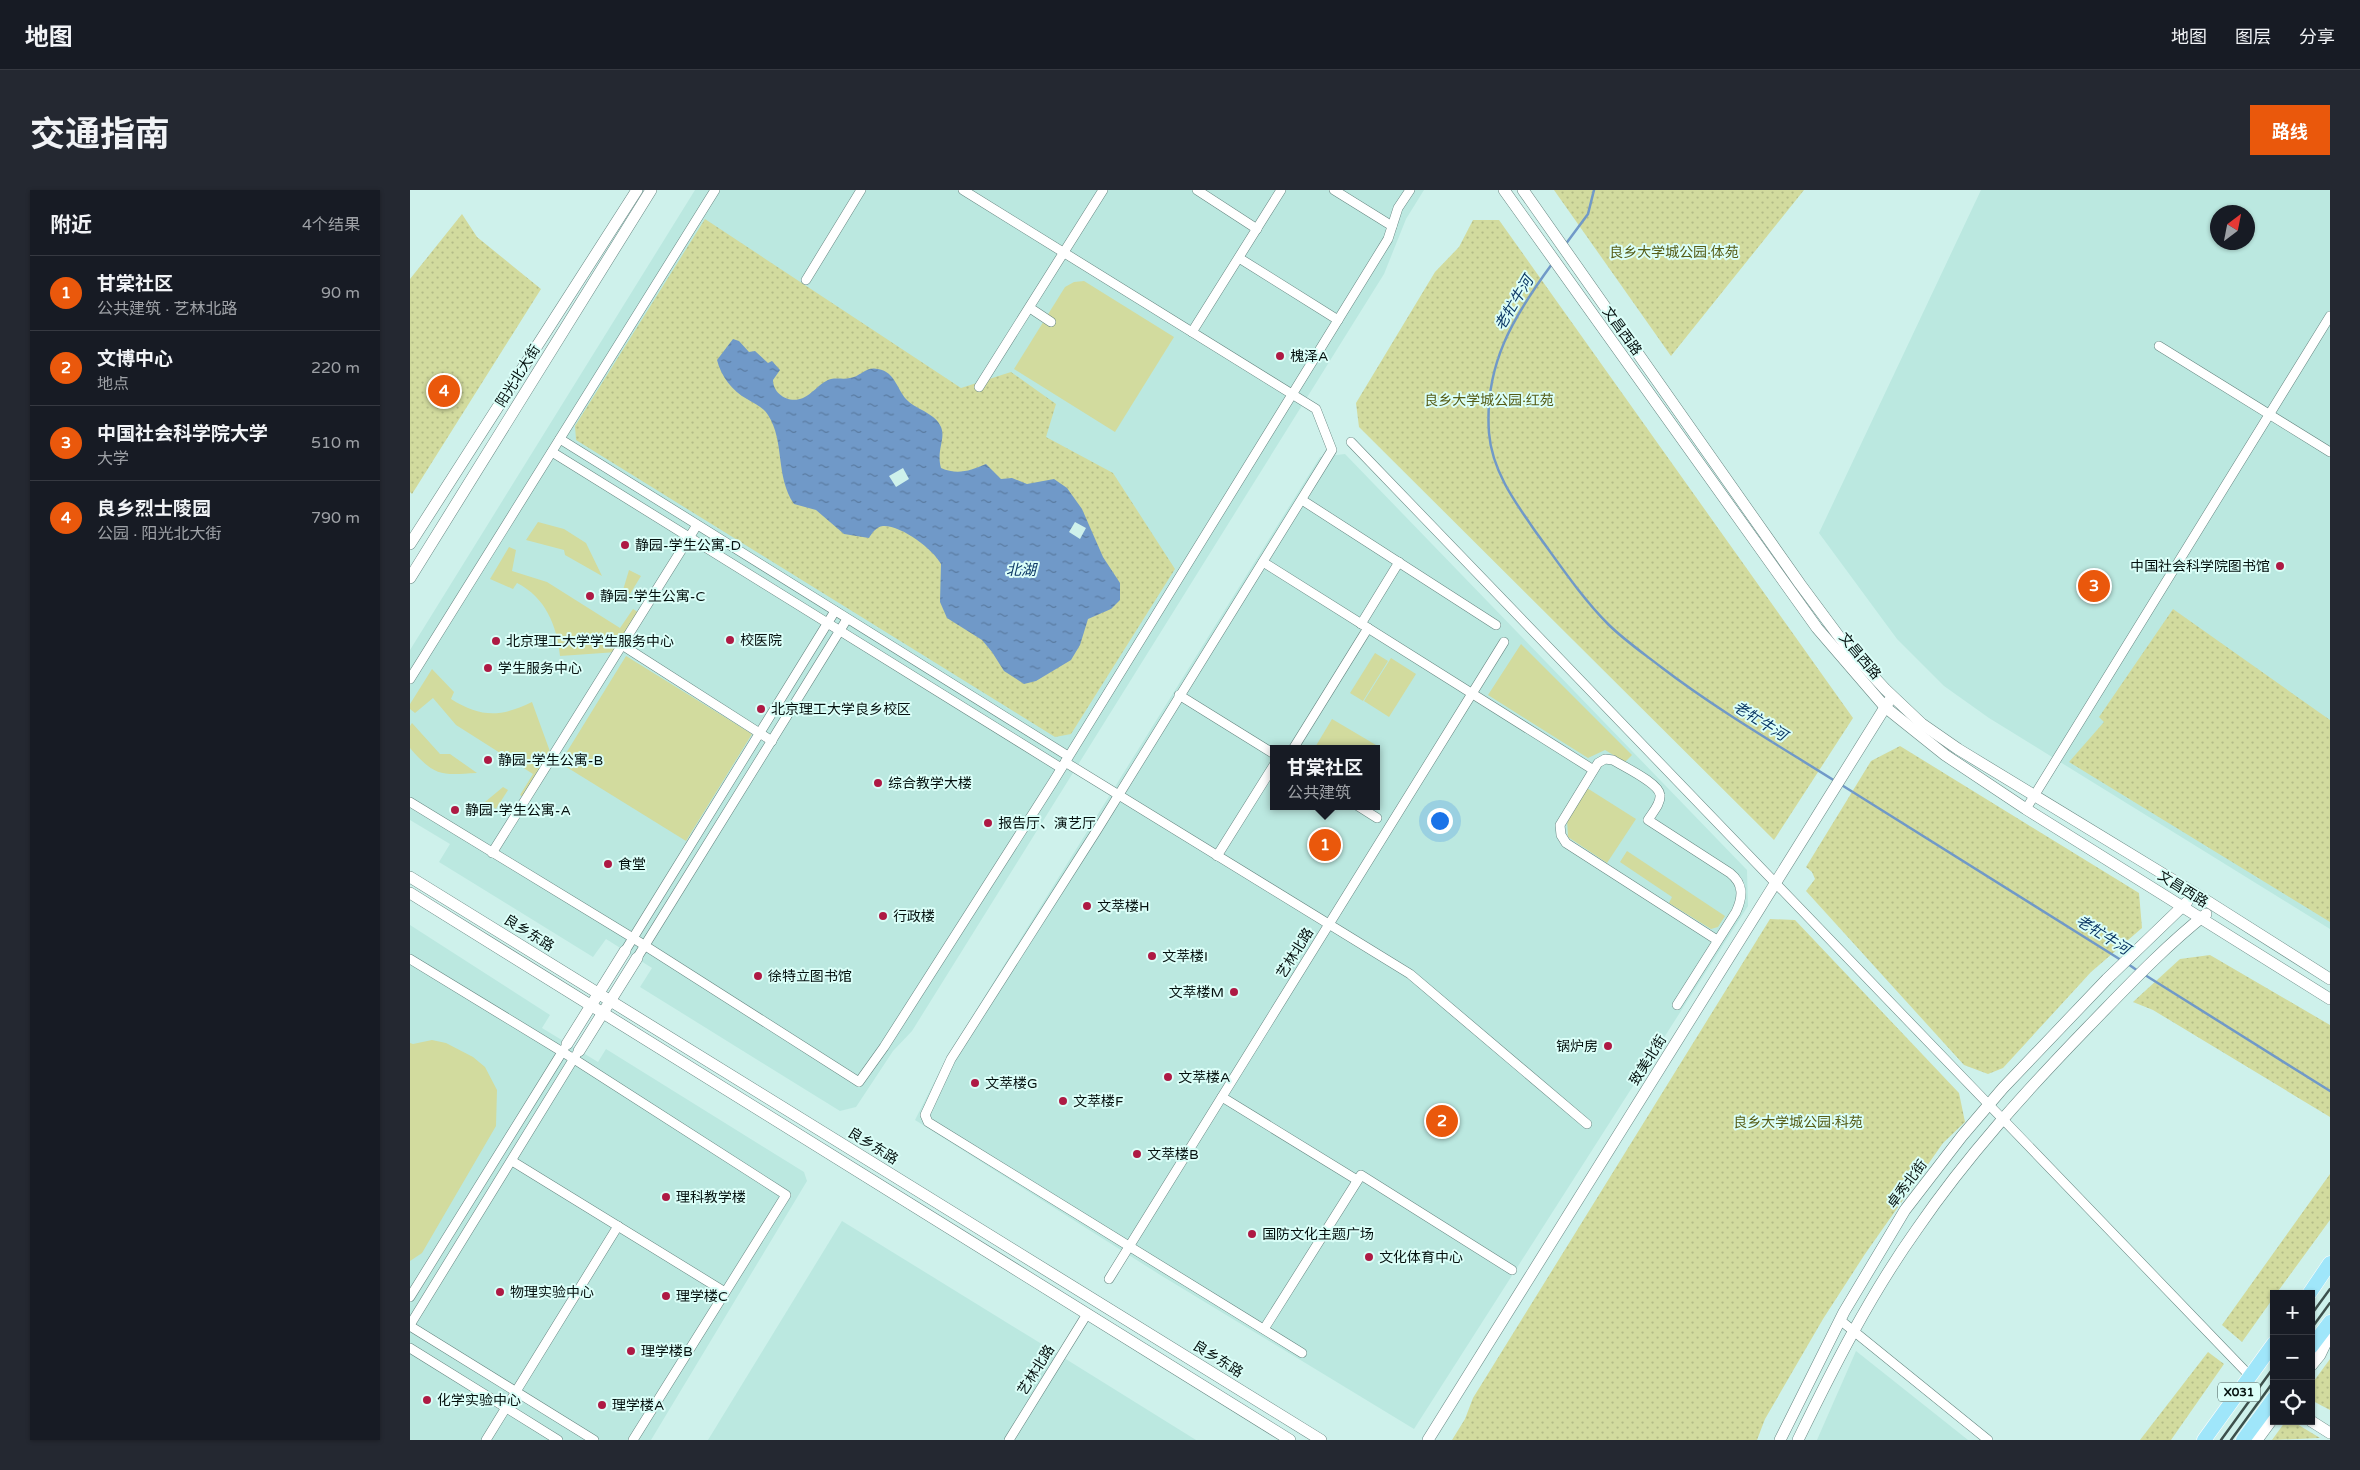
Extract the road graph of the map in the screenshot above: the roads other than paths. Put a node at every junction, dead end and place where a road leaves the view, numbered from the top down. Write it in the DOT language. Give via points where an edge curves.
graph roads {
  1 [pos="637,190"];
  2 [pos="651,190"];
  3 [pos="715,190"];
  4 [pos="861,190"];
  5 [pos="962,190"];
  6 [pos="1103,190"];
  7 [pos="1197,190"];
  8 [pos="1282,190"];
  9 [pos="1334,190"];
  10 [pos="1410,190"];
  11 [pos="1504,190"];
  12 [pos="1523,190"];
  13 [pos="1392,226"];
  14 [pos="1257,228"];
  15 [pos="1064,253"];
  16 [pos="1239,258"];
  17 [pos="806,280"];
  18 [pos="1030,308"];
  19 [pos="2330,316"];
  20 [pos="1338,320"];
  21 [pos="1051,322"];
  22 [pos="1192,332"];
  23 [pos="2159,346"];
  24 [pos="980,387"];
  25 [pos="1292,394"];
  26 [pos="2270,414"];
  27 [pos="560,439"];
  28 [pos="1351,442"];
  29 [pos="552,452"];
  30 [pos="2330,452"];
  31 [pos="1302,500"];
  32 [pos="697,525"];
  33 [pos="689,537"];
  34 [pos="410,544"];
  35 [pos="1263,562"];
  36 [pos="1399,562"];
  37 [pos="410,578"];
  38 [pos="835,611"];
  39 [pos="847,619"];
  40 [pos="827,624"];
  41 [pos="1496,625"];
  42 [pos="1365,626"];
  43 [pos="840,631"];
  44 [pos="1504,642"];
  45 [pos="622,645"];
  46 [pos="410,678"];
  47 [pos="1473,693"];
  48 [pos="1179,696"];
  49 [pos="1892,696"];
  50 [pos="1885,707"];
  51 [pos="760,733"];
  52 [pos="772,741"];
  53 [pos="1295,745"];
  54 [pos="1270,752"];
  55 [pos="1064,762"];
  56 [pos="1592,769"];
  57 [pos="1270,772"];
  58 [pos="1117,795"];
  59 [pos="2034,796"];
  60 [pos="410,802"];
  61 [pos="1364,810"];
  62 [pos="2026,810"];
  63 [pos="1377,818"];
  64 [pos="492,853"];
  65 [pos="1218,856"];
  66 [pos="410,877"];
  67 [pos="1777,883"];
  68 [pos="410,893"];
  69 [pos="2196,894"];
  70 [pos="2183,906"];
  71 [pos="2214,907"];
  72 [pos="2200,918"];
  73 [pos="1329,925"];
  74 [pos="633,938"];
  75 [pos="1717,940"];
  76 [pos="644,946"];
  77 [pos="625,951"];
  78 [pos="637,958"];
  79 [pos="410,959"];
  80 [pos="2330,979"];
  81 [pos="599,994"];
  82 [pos="2330,999"];
  83 [pos="610,1001"];
  84 [pos="1677,1005"];
  85 [pos="591,1006"];
  86 [pos="603,1013"];
  87 [pos="565,1048"];
  88 [pos="576,1055"];
  89 [pos="1222,1097"];
  90 [pos="1988,1106"];
  91 [pos="2002,1120"];
  92 [pos="1587,1124"];
  93 [pos="858,1155"];
  94 [pos="512,1160"];
  95 [pos="851,1166"];
  96 [pos="1357,1180"];
  97 [pos="618,1226"];
  98 [pos="1129,1246"];
  99 [pos="2330,1263"];
  100 [pos="1512,1270"];
  101 [pos="1109,1279"];
  102 [pos="2311,1290"];
  103 [pos="725,1292"];
  104 [pos="410,1297"];
  105 [pos="1087,1314"];
  106 [pos="1840,1320"];
  107 [pos="2330,1322"];
  108 [pos="410,1326"];
  109 [pos="1264,1329"];
  110 [pos="1854,1331"];
  111 [pos="2330,1334"];
  112 [pos="2315,1342"];
  113 [pos="410,1348"];
  114 [pos="2270,1348"];
  115 [pos="1302,1354"];
  116 [pos="2315,1361"];
  117 [pos="2250,1376"];
  118 [pos="516,1392"];
  119 [pos="2270,1403"];
  120 [pos="506,1408"];
  121 [pos="2315,1416"];
  122 [pos="2270,1422"];
  123 [pos="2315,1424"];
  124 [pos="2330,1425"];
  125 [pos="2330,1433"];
  126 [pos="486,1440"];
  127 [pos="558,1440"];
  128 [pos="594,1440"];
  129 [pos="633,1440"];
  130 [pos="1009,1440"];
  131 [pos="1290,1440"];
  132 [pos="1321,1440"];
  133 [pos="1428,1440"];
  134 [pos="1780,1440"];
  135 [pos="1798,1440"];
  136 [pos="1988,1440"];
  137 [pos="2204,1440"];
  138 [pos="2243,1440"];
  139 [pos="2257,1440"];
  1 -- 34 [label="main road, 阳光北大街"];
  2 -- 37 [label="main road, 阳光北大街"];
  3 -- 27 [label="street"];
  4 -- 17 [label="street"];
  5 -- 15 [label="street"];
  6 -- 15 [label="street"];
  7 -- 14 [label="street"];
  8 -- 14 [label="street"];
  9 -- 13 [label="street"];
  10 -- 13 [label="street" via="1398,208"];
  11 -- 50 [label="main road, 文昌西路" via="1817,628"];
  12 -- 49 [label="main road, 文昌西路" via="1800,584 1849,650"];
  13 -- 20 [label="street" via="1388,239"];
  14 -- 16 [label="street"];
  15 -- 18 [label="street"];
  15 -- 22 [label="street"];
  16 -- 20 [label="street"];
  16 -- 22 [label="street"];
  18 -- 21 [label="street"];
  18 -- 24 [label="street"];
  19 -- 26 [label="street"];
  20 -- 25 [label="street"];
  22 -- 25 [label="street"];
  23 -- 26 [label="street"];
  25 -- 31 [label="street" via="1316,409 1332,450"];
  25 -- 55 [label="street"];
  26 -- 30 [label="street"];
  26 -- 59 [label="street"];
  27 -- 29 [label="street"];
  27 -- 32 [label="street"];
  28 -- 67 [label="street"];
  29 -- 33 [label="street"];
  29 -- 46 [label="street"];
  31 -- 35 [label="street"];
  31 -- 36 [label="street"];
  32 -- 33 [label="street"];
  32 -- 38 [label="street"];
  33 -- 40 [label="street"];
  33 -- 45 [label="street"];
  35 -- 42 [label="street"];
  35 -- 48 [label="street"];
  36 -- 41 [label="street"];
  36 -- 42 [label="street"];
  38 -- 39 [label="street"];
  38 -- 40 [label="street"];
  39 -- 43 [label="street"];
  39 -- 55 [label="street"];
  40 -- 43 [label="street"];
  40 -- 51 [label="street"];
  42 -- 47 [label="street"];
  42 -- 53 [label="street"];
  43 -- 52 [label="street"];
  43 -- 55 [label="street"];
  44 -- 47 [label="street, 艺林北路"];
  45 -- 51 [label="street"];
  45 -- 64 [label="street"];
  47 -- 56 [label="street"];
  47 -- 73 [label="street, 艺林北路"];
  48 -- 54 [label="street"];
  48 -- 58 [label="street"];
  49 -- 50 [label="main road, 致美北街"];
  49 -- 59 [label="main road, 文昌西路" via="1929,729"];
  50 -- 62 [label="main road, 文昌西路" via="1945,755"];
  50 -- 67 [label="main road, 致美北街"];
  51 -- 52 [label="street"];
  51 -- 74 [label="street"];
  52 -- 76 [label="street"];
  55 -- 58 [label="street"];
  55 -- 76 [label="street" via="859,1082"];
  56 -- 75 [label="street" via="1560,825 1566,843"];
  56 -- 75 [label="street" via="1605,759 1613,760 1656,786 1659,802 1648,820 1736,878 1742,896 1736,912"];
  57 -- 65 [label="street"];
  58 -- 65 [label="street"];
  58 -- 98 [label="street" via="951,1059 925,1115 928,1122"];
  59 -- 62 [label="street"];
  59 -- 69 [label="main road, 文昌西路"];
  60 -- 64 [label="street"];
  61 -- 63 [label="street"];
  62 -- 70 [label="main road, 文昌西路"];
  64 -- 74 [label="street"];
  65 -- 73 [label="street"];
  66 -- 81 [label="main road, 良乡东路"];
  67 -- 90 [label="street"];
  67 -- 133 [label="main road, 致美北街"];
  68 -- 85 [label="main road, 良乡东路"];
  69 -- 70 [label="main road, 卓秀北街"];
  69 -- 71 [label="main road, 文昌西路"];
  70 -- 72 [label="main road, 文昌西路"];
  70 -- 90 [label="main road, 卓秀北街" via="2107,979"];
  71 -- 72 [label="main road"];
  71 -- 80 [label="main road, 文昌西路"];
  72 -- 82 [label="main road, 文昌西路"];
  72 -- 91 [label="main road" via="2124,990"];
  73 -- 89 [label="street, 艺林北路"];
  73 -- 92 [label="street" via="1410,974"];
  74 -- 76 [label="street"];
  74 -- 77 [label="street"];
  75 -- 84 [label="street"];
  76 -- 78 [label="street"];
  77 -- 81 [label="main road"];
  78 -- 83 [label="main road"];
  79 -- 87 [label="street"];
  81 -- 83 [label="main road, 良乡东路"];
  81 -- 85 [label="main road"];
  83 -- 86 [label="main road"];
  83 -- 93 [label="main road, 良乡东路"];
  85 -- 86 [label="main road, 良乡东路"];
  85 -- 87 [label="main road"];
  86 -- 88 [label="main road"];
  86 -- 95 [label="main road, 良乡东路"];
  87 -- 88 [label="street"];
  87 -- 104 [label="street"];
  88 -- 94 [label="street"];
  88 -- 103 [label="street" via="786,1195"];
  89 -- 96 [label="street"];
  89 -- 98 [label="street, 艺林北路"];
  90 -- 91 [label="street"];
  90 -- 106 [label="main road, 卓秀北街" via="1905,1210"];
  91 -- 110 [label="main road" via="1916,1229"];
  91 -- 117 [label="street"];
  93 -- 95 [label="main road"];
  93 -- 132 [label="main road, 良乡东路"];
  94 -- 97 [label="street"];
  94 -- 108 [label="street"];
  95 -- 105 [label="main road, 良乡东路"];
  96 -- 100 [label="street" via="1360,1175"];
  96 -- 109 [label="street"];
  97 -- 103 [label="street"];
  97 -- 118 [label="street"];
  98 -- 101 [label="street, 艺林北路"];
  98 -- 109 [label="street"];
  99 -- 102 [label="main road"];
  103 -- 129 [label="street"];
  105 -- 130 [label="street, 艺林北路"];
  105 -- 131 [label="main road, 良乡东路"];
  106 -- 110 [label="street"];
  106 -- 134 [label="main road, 卓秀北街"];
  107 -- 112 [label="main road"];
  108 -- 118 [label="street"];
  109 -- 115 [label="street"];
  110 -- 135 [label="main road"];
  110 -- 136 [label="street"];
  111 -- 116 [label="main road"];
  113 -- 120 [label="street"];
  114 -- 117 [label="main road, X031"];
  117 -- 137 [label="main road, X031"];
  118 -- 120 [label="street"];
  118 -- 128 [label="street"];
  119 -- 138 [label="main road, X031"];
  120 -- 126 [label="street"];
  120 -- 127 [label="street"];
  121 -- 124 [label="main road"];
  122 -- 139 [label="main road"];
  123 -- 125 [label="main road"];
}
